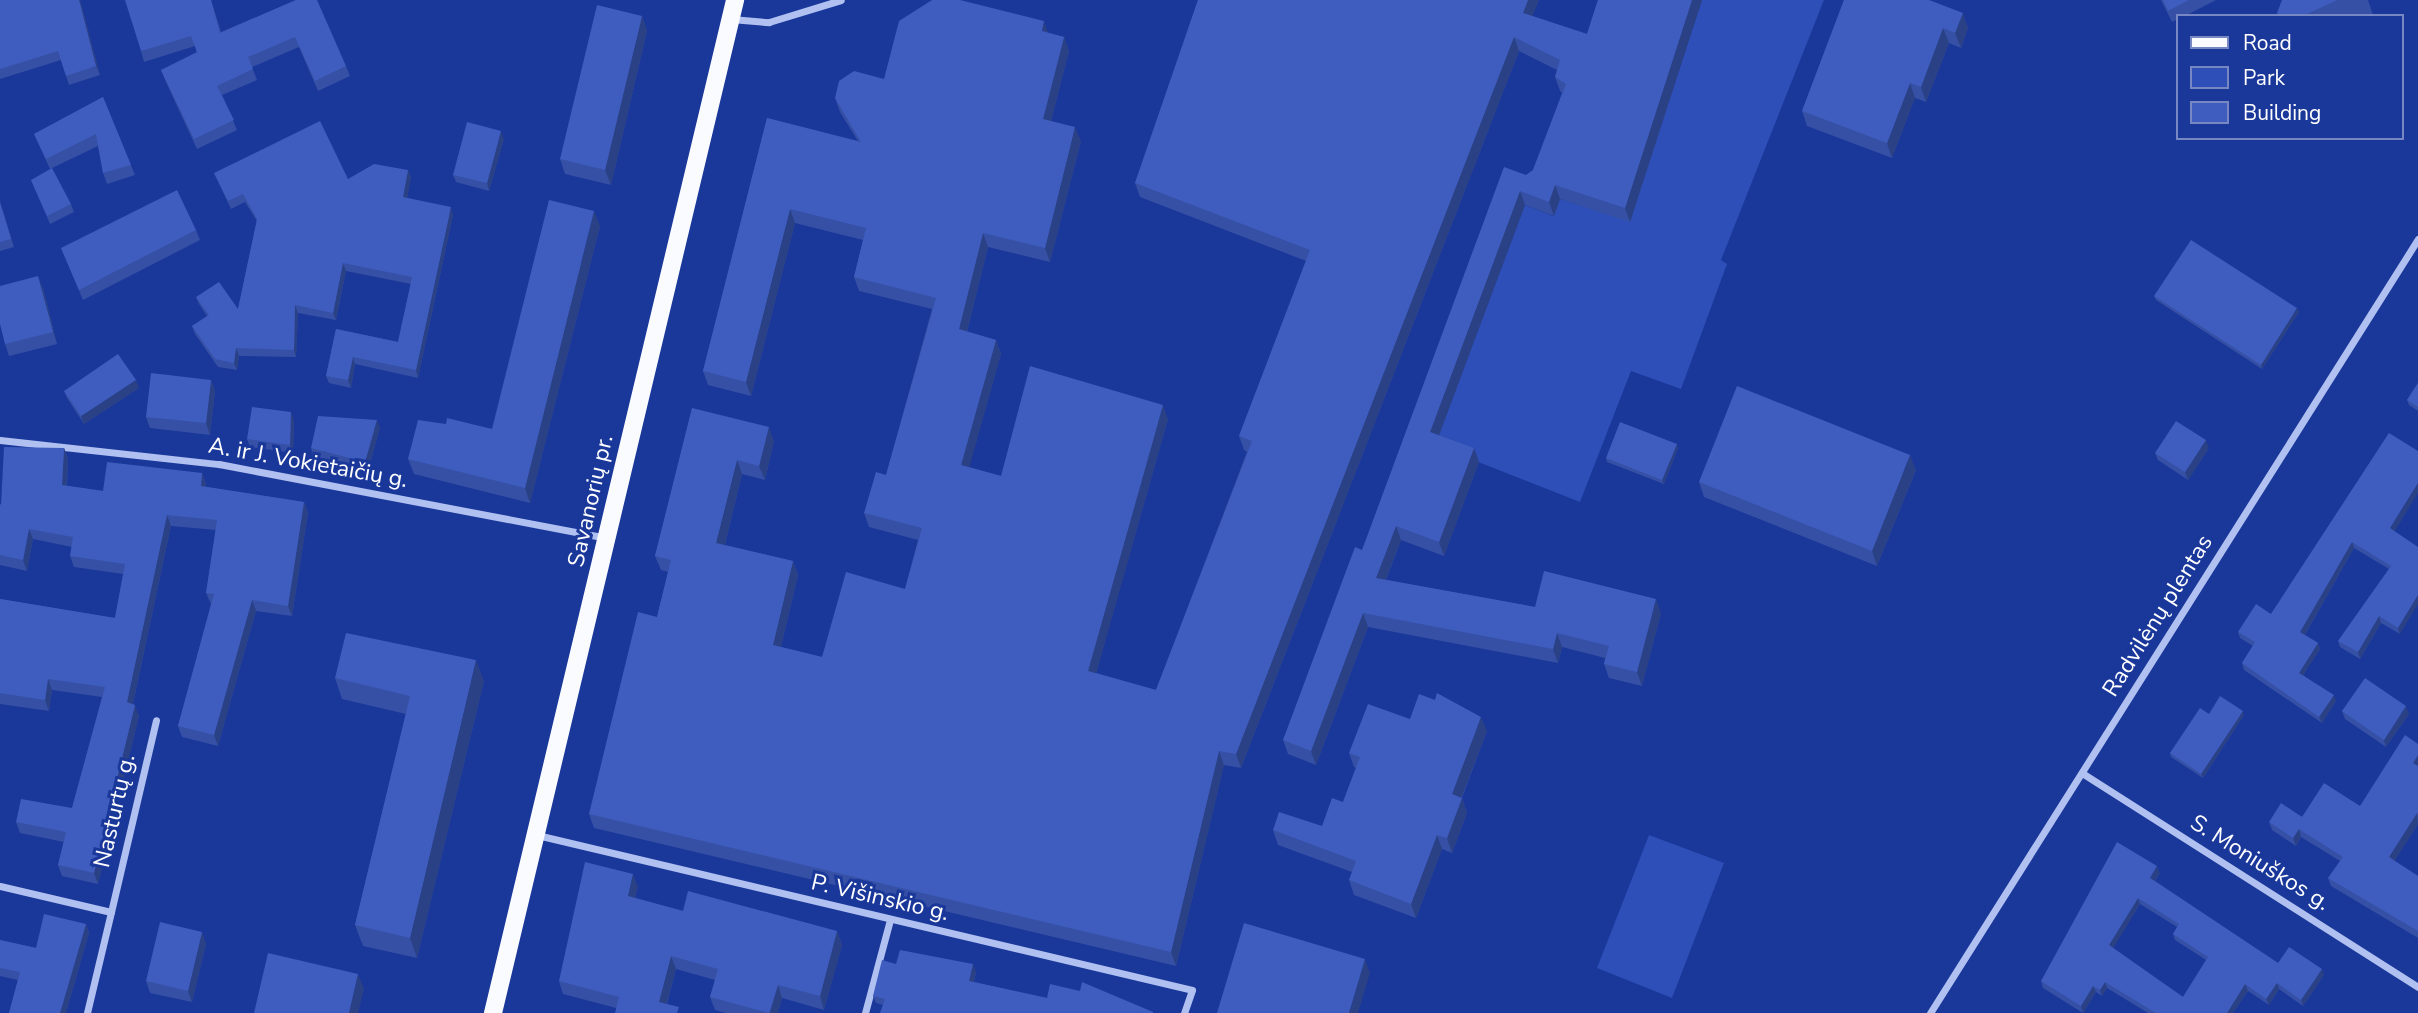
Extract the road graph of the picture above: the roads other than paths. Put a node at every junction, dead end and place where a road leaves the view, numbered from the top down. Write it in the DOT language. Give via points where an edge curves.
graph roads {
  1 [pos="735,0"];
  2 [pos="841,0"];
  3 [pos="730,19"];
  4 [pos="2418,239"];
  5 [pos="0,440"];
  6 [pos="607,538"];
  7 [pos="156,720"];
  8 [pos="2082,773"];
  9 [pos="537,835"];
  10 [pos="0,886"];
  11 [pos="111,912"];
  12 [pos="890,920"];
  13 [pos="2418,986"];
  14 [pos="87,1013"];
  15 [pos="493,1013"];
  16 [pos="865,1013"];
  17 [pos="1184,1013"];
  18 [pos="1930,1013"];
  1 -- 3 [label="main road, Savanorių pr."];
  2 -- 3 [label="street" via="769,22"];
  3 -- 6 [label="main road, Savanorių pr."];
  4 -- 8 [label="street, Radvilėnų plentas"];
  5 -- 6 [label="street, A. ir J. Vokietaičių g." via="219,464"];
  6 -- 9 [label="main road, Savanorių pr."];
  7 -- 11 [label="street, Nasturtų g."];
  8 -- 13 [label="street, S. Moniuškos g."];
  8 -- 18 [label="street, Radvilėnų plentas"];
  9 -- 12 [label="street, P. Višinskio g."];
  9 -- 15 [label="main road, Savanorių pr."];
  10 -- 11 [label="street"];
  11 -- 14 [label="street, Nasturtų g."];
  12 -- 16 [label="street"];
  12 -- 17 [label="street, P. Višinskio g." via="1192,990"];
}
